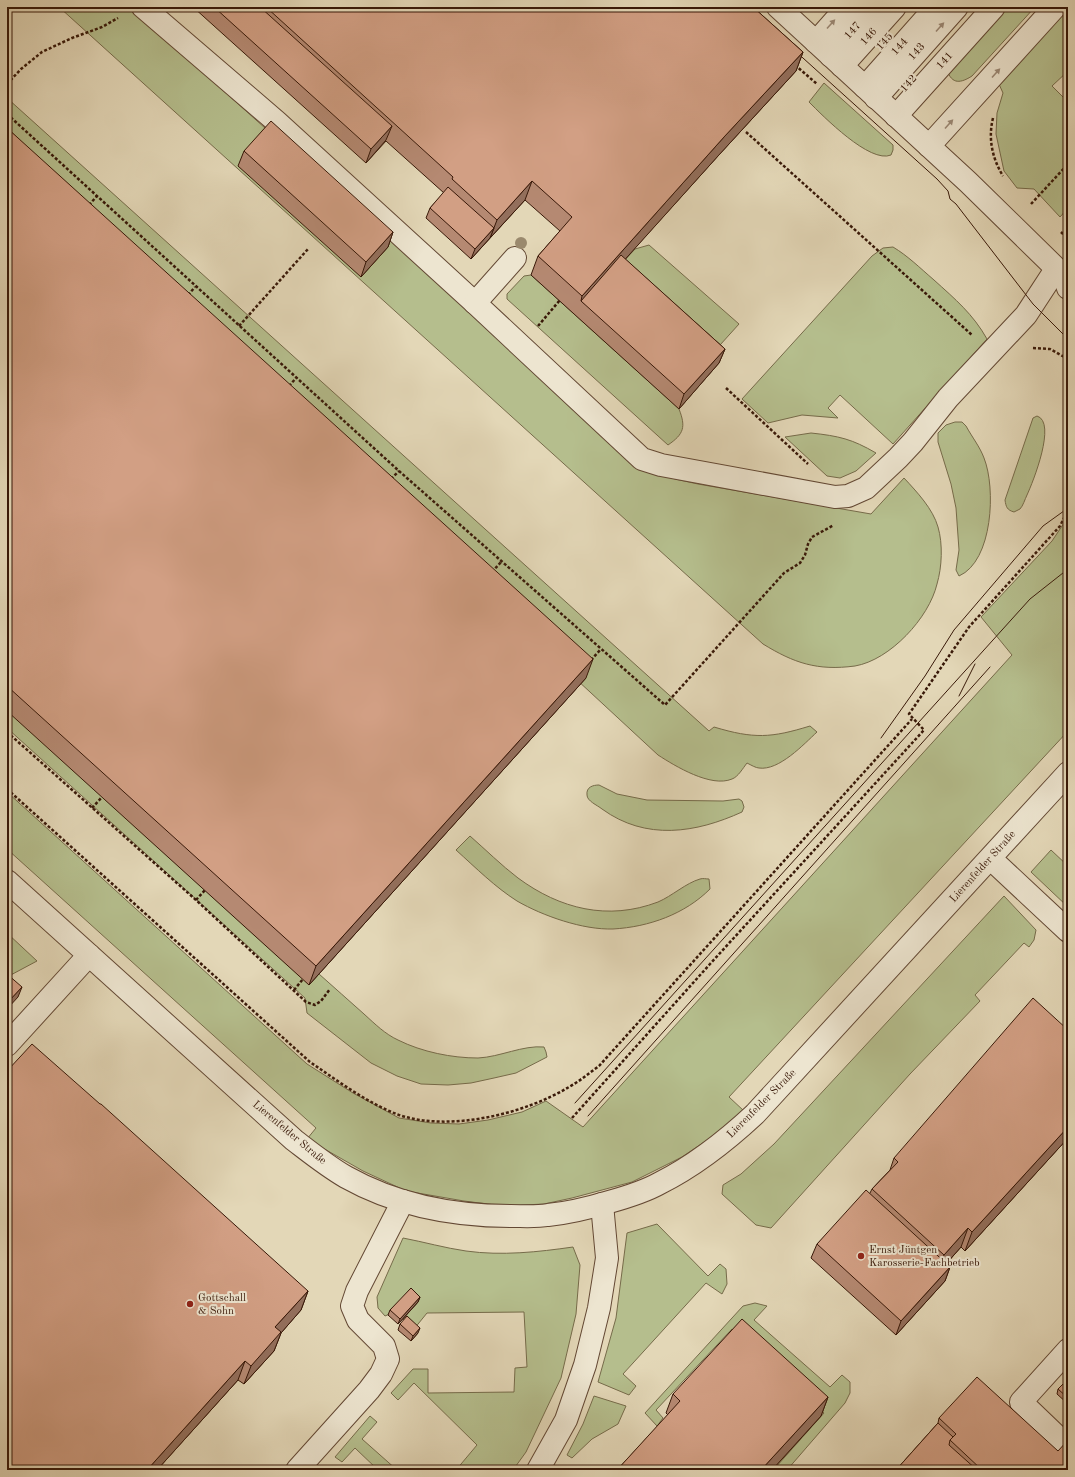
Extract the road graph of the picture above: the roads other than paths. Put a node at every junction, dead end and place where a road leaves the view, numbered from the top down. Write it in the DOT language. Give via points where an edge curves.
graph roads {
  1 [pos="143,7"];
  2 [pos="778,7"];
  3 [pos="847,7"];
  4 [pos="874,7"];
  5 [pos="895,7"];
  6 [pos="916,7"];
  7 [pos="936,7"];
  8 [pos="957,7"];
  9 [pos="978,7"];
  10 [pos="994,7"];
  11 [pos="1055,7"];
  12 [pos="858,81"];
  13 [pos="930,146"];
  14 [pos="515,258"];
  15 [pos="1064,278"];
  16 [pos="475,302"];
  17 [pos="1068,773"];
  18 [pos="990,859"];
  19 [pos="7,881"];
  20 [pos="1068,931"];
  21 [pos="89,955"];
  22 [pos="7,1045"];
  23 [pos="404,1201"];
  24 [pos="602,1204"];
  25 [pos="1068,1350"];
  26 [pos="1068,1447"];
  27 [pos="297,1470"];
  28 [pos="538,1470"];
  1 -- 16 [label="street" via="277,122"];
  2 -- 12 [label="street"];
  12 -- 3 [label="street, one-way"];
  4 -- 12 [label="street, 147"];
  5 -- 12 [label="street, 146"];
  6 -- 12 [label="street, 145"];
  7 -- 12 [label="street, 144"];
  12 -- 8 [label="street, 143, one-way"];
  9 -- 12 [label="street, 142"];
  10 -- 12 [label="street, 141"];
  13 -- 11 [label="street, one-way"];
  12 -- 13 [label="street"];
  13 -- 15 [label="street"];
  14 -- 16 [label="street"];
  15 -- 16 [label="street" via="1026,315 948,398 912,442 866,488 848,496 835,497 661,465 642,459"];
  17 -- 18 [label="street, Lierenfelder Straße"];
  18 -- 20 [label="street"];
  18 -- 24 [label="street, Lierenfelder Straße" via="755,1114 726,1140 660,1184"];
  19 -- 21 [label="street, Lierenfelder Straße"];
  21 -- 22 [label="street"];
  21 -- 23 [label="street, Lierenfelder Straße" via="294,1140 346,1177"];
  23 -- 24 [label="street, Lierenfelder Straße" via="464,1214 496,1216 546,1216"];
  23 -- 27 [label="street" via="352,1306 358,1320 384,1346 388,1359 369,1390"];
  24 -- 28 [label="street" via="607,1258 598,1315 585,1365 566,1420"];
  25 -- 26 [label="street" via="1021,1402"];
}
